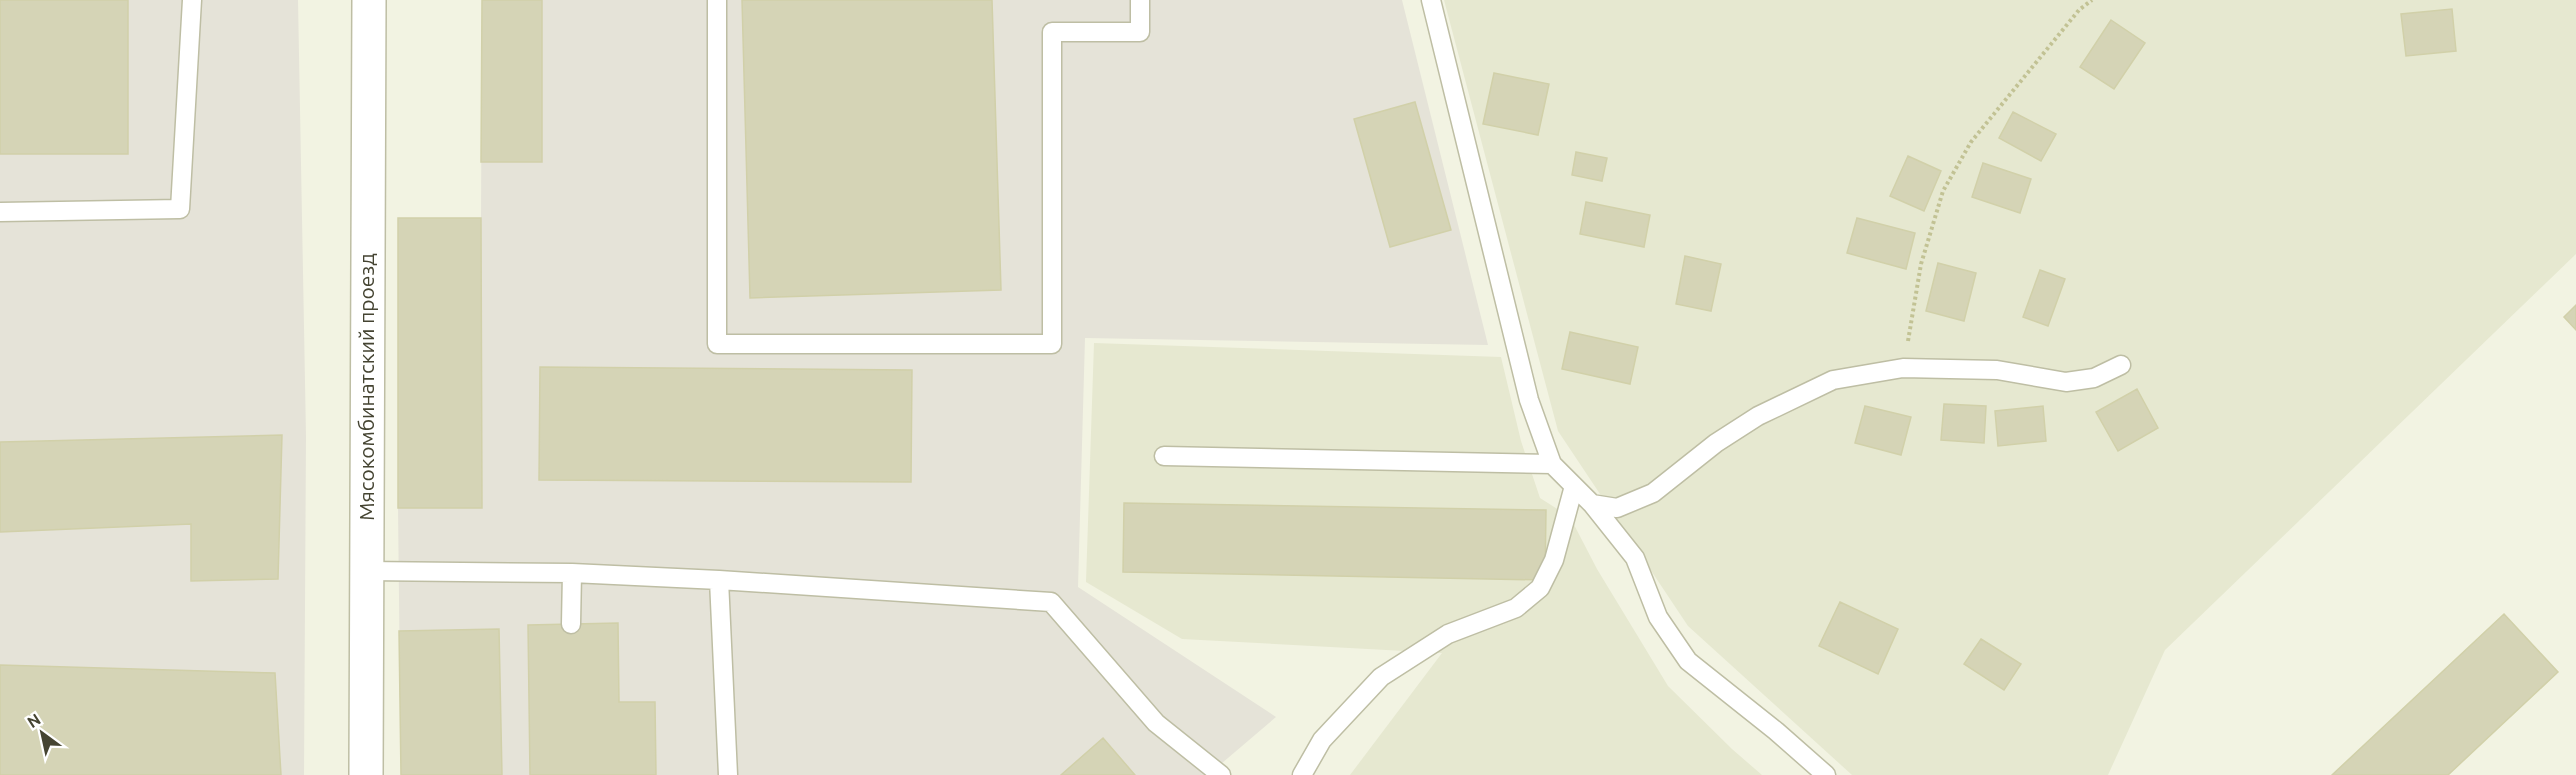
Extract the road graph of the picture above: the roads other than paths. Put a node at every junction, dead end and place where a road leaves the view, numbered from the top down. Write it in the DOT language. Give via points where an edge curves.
graph roads {
  1 [pos="192,0"];
  2 [pos="369,0"];
  3 [pos="717,0"];
  4 [pos="1140,0"];
  5 [pos="1431,0"];
  6 [pos="0,212"];
  7 [pos="2121,365"];
  8 [pos="1164,456"];
  9 [pos="1552,464"];
  10 [pos="1574,486"];
  11 [pos="1592,504"];
  12 [pos="366,571"];
  13 [pos="572,573"];
  14 [pos="719,579"];
  15 [pos="570,624"];
  16 [pos="366,775"];
  17 [pos="728,775"];
  18 [pos="1221,775"];
  19 [pos="1302,775"];
  20 [pos="1826,775"];
  1 -- 6 [label="lane" via="180,209"];
  2 -- 12 [label="street, Мясокомбинатский проезд"];
  3 -- 4 [label="lane" via="717,344 1052,344 1052,32 1140,32"];
  5 -- 9 [label="lane" via="1529,400"];
  7 -- 11 [label="lane" via="2094,378 2066,382 1997,370 1903,368 1833,380 1758,416 1716,443 1653,493 1617,508"];
  8 -- 9 [label="lane"];
  9 -- 10 [label="lane"];
  10 -- 11 [label="lane"];
  10 -- 19 [label="lane" via="1554,560 1540,588 1515,608 1448,634 1381,677 1322,740"];
  11 -- 20 [label="lane" via="1635,558 1658,617 1688,661"];
  12 -- 13 [label="lane"];
  12 -- 16 [label="street, Мясокомбинатский проезд"];
  13 -- 14 [label="lane"];
  13 -- 15 [label="lane"];
  14 -- 17 [label="lane"];
  14 -- 18 [label="lane" via="1051,602 1156,723"];
}
